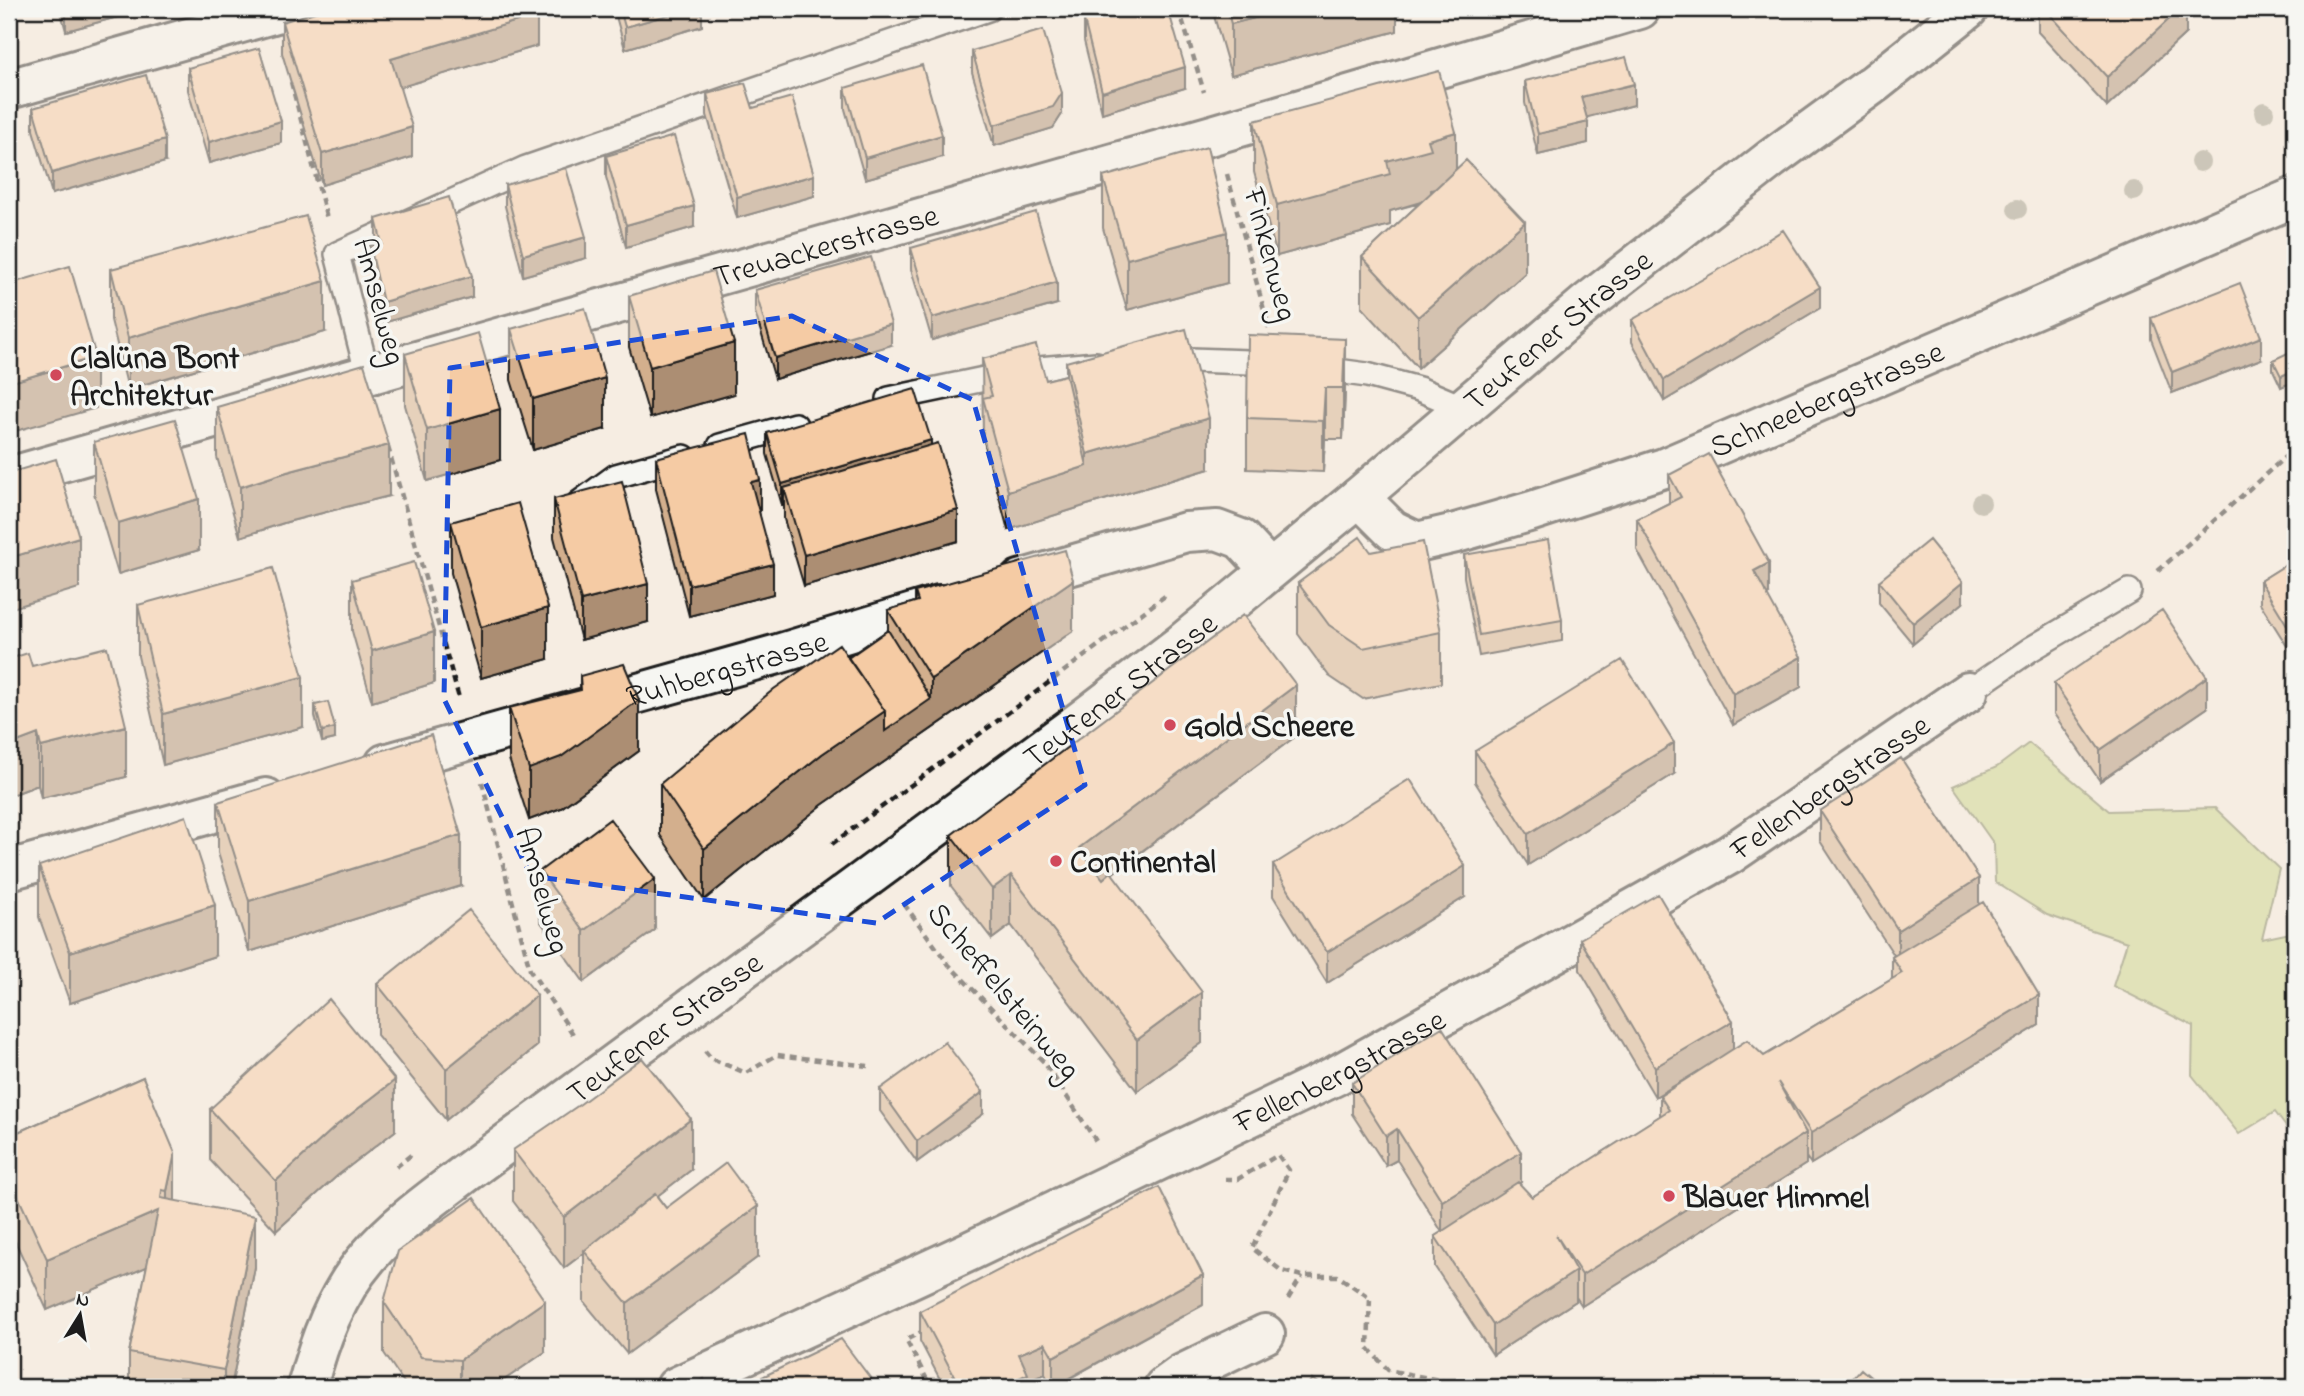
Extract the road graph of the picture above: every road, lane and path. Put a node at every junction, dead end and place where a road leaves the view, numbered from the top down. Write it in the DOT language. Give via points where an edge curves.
graph roads {
  1 [pos="290,9"];
  2 [pos="988,9"];
  3 [pos="1179,9"];
  4 [pos="1640,9"];
  5 [pos="1968,9"];
  6 [pos="291,81"];
  7 [pos="9,89"];
  8 [pos="1206,100"];
  9 [pos="1226,169"];
  10 [pos="2295,197"];
  11 [pos="337,254"];
  12 [pos="1278,363"];
  13 [pos="368,376"];
  14 [pos="864,405"];
  15 [pos="1464,408"];
  16 [pos="812,420"];
  17 [pos="386,441"];
  18 [pos="2295,448"];
  19 [pos="9,477"];
  20 [pos="1359,497"];
  21 [pos="569,511"];
  22 [pos="1269,569"];
  23 [pos="1174,589"];
  24 [pos="2129,591"];
  25 [pos="455,685"];
  26 [pos="1968,692"];
  27 [pos="358,772"];
  28 [pos="305,787"];
  29 [pos="484,792"];
  30 [pos="830,846"];
  31 [pos="9,870"];
  32 [pos="901,900"];
  33 [pos="586,1029"];
  34 [pos="697,1043"];
  35 [pos="868,1066"];
  36 [pos="1074,1110"];
  37 [pos="414,1153"];
  38 [pos="393,1170"];
  39 [pos="1238,1179"];
  40 [pos="930,1327"];
  41 [pos="1265,1334"];
  42 [pos="307,1387"];
  43 [pos="676,1387"];
  44 [pos="930,1387"];
  45 [pos="1164,1387"];
  46 [pos="1462,1387"];
  1 -- 7 [label="street"];
  2 -- 11 [label="lane" via="526,168"];
  3 -- 8 [label="path"];
  4 -- 13 [label="street, Treuackerstrasse"];
  5 -- 15 [label="street, Teufener Strasse" via="1587,303"];
  6 -- 11 [label="path, Amselweg"];
  9 -- 12 [label="path, Finkenweg"];
  10 -- 20 [label="street, Schneebergstrasse" via="1664,468 1545,507 1417,542 1392,530"];
  11 -- 13 [label="lane, Amselweg"];
  12 -- 14 [label="lane" via="1131,360 1027,370"];
  12 -- 15 [label="lane" via="1367,375 1419,388"];
  13 -- 19 [label="street, Treuackerstrasse"];
  15 -- 20 [label="street, Teufener Strasse"];
  16 -- 21 [label="lane" via="616,476"];
  17 -- 25 [label="path"];
  18 -- 24 [label="path" via="2161,569"];
  20 -- 22 [label="street, Teufener Strasse"];
  22 -- 27 [label="street, Ruhbergstrasse" via="1241,539 1217,530 1186,531 778,654"];
  22 -- 42 [label="street, Teufener Strasse" via="1083,719 406,1220 348,1283 327,1325"];
  23 -- 30 [label="path"];
  24 -- 26 [label="lane"];
  26 -- 43 [label="street, Fellenbergstrasse" via="1729,855 1337,1075"];
  28 -- 31 [label="street"];
  29 -- 33 [label="path, Amselweg" via="530,970 573,1038"];
  32 -- 36 [label="path, Scheffelsteinweg" via="949,965 1044,1062"];
  34 -- 35 [label="path" via="712,1059 746,1073 778,1055"];
  37 -- 38 [label="path"];
  39 -- 46 [label="path" via="1278,1155 1289,1170 1252,1248 1282,1271 1338,1276 1370,1298 1368,1348 1388,1370"];
  40 -- 44 [label="path" via="906,1340"];
  41 -- 45 [label="street"];
}
